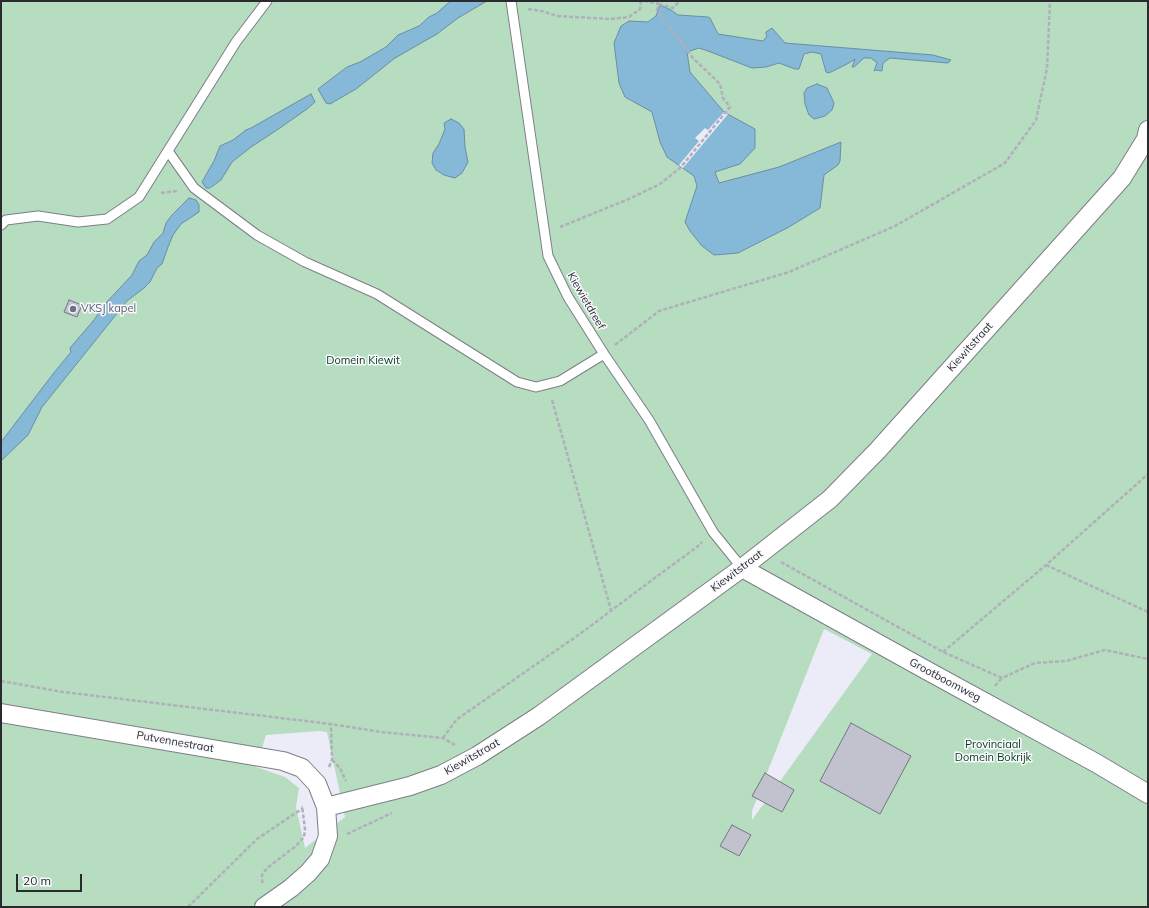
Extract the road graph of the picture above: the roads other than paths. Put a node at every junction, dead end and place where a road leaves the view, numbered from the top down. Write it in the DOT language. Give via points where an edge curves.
graph roads {
  1 [pos="267,1"];
  2 [pos="512,4"];
  3 [pos="1148,130"];
  4 [pos="168,151"];
  5 [pos="1,225"];
  6 [pos="604,354"];
  7 [pos="742,568"];
  8 [pos="1,713"];
  9 [pos="1148,794"];
  10 [pos="326,807"];
  11 [pos="268,904"];
  1 -- 4 [label="lane" via="236,42"];
  2 -- 6 [label="lane, Kiewietdreef" via="548,256 568,297"];
  3 -- 7 [label="street, Kiewitstraat" via="1146,139 1122,178 878,450 830,499"];
  4 -- 5 [label="lane" via="139,197 107,219 78,222 38,216 6,220"];
  4 -- 6 [label="lane" via="194,188 256,235 305,262 377,294 517,382 536,387 560,381"];
  6 -- 7 [label="lane, Kiewietdreef" via="649,420 713,532"];
  7 -- 9 [label="street, Grootboomweg"];
  7 -- 10 [label="street, Kiewitstraat" via="539,716 477,756 441,775 410,786"];
  8 -- 10 [label="street, Putvennestraat" via="283,761 302,768 317,784"];
  10 -- 11 [label="street" via="328,836 320,859 291,888"];
}
